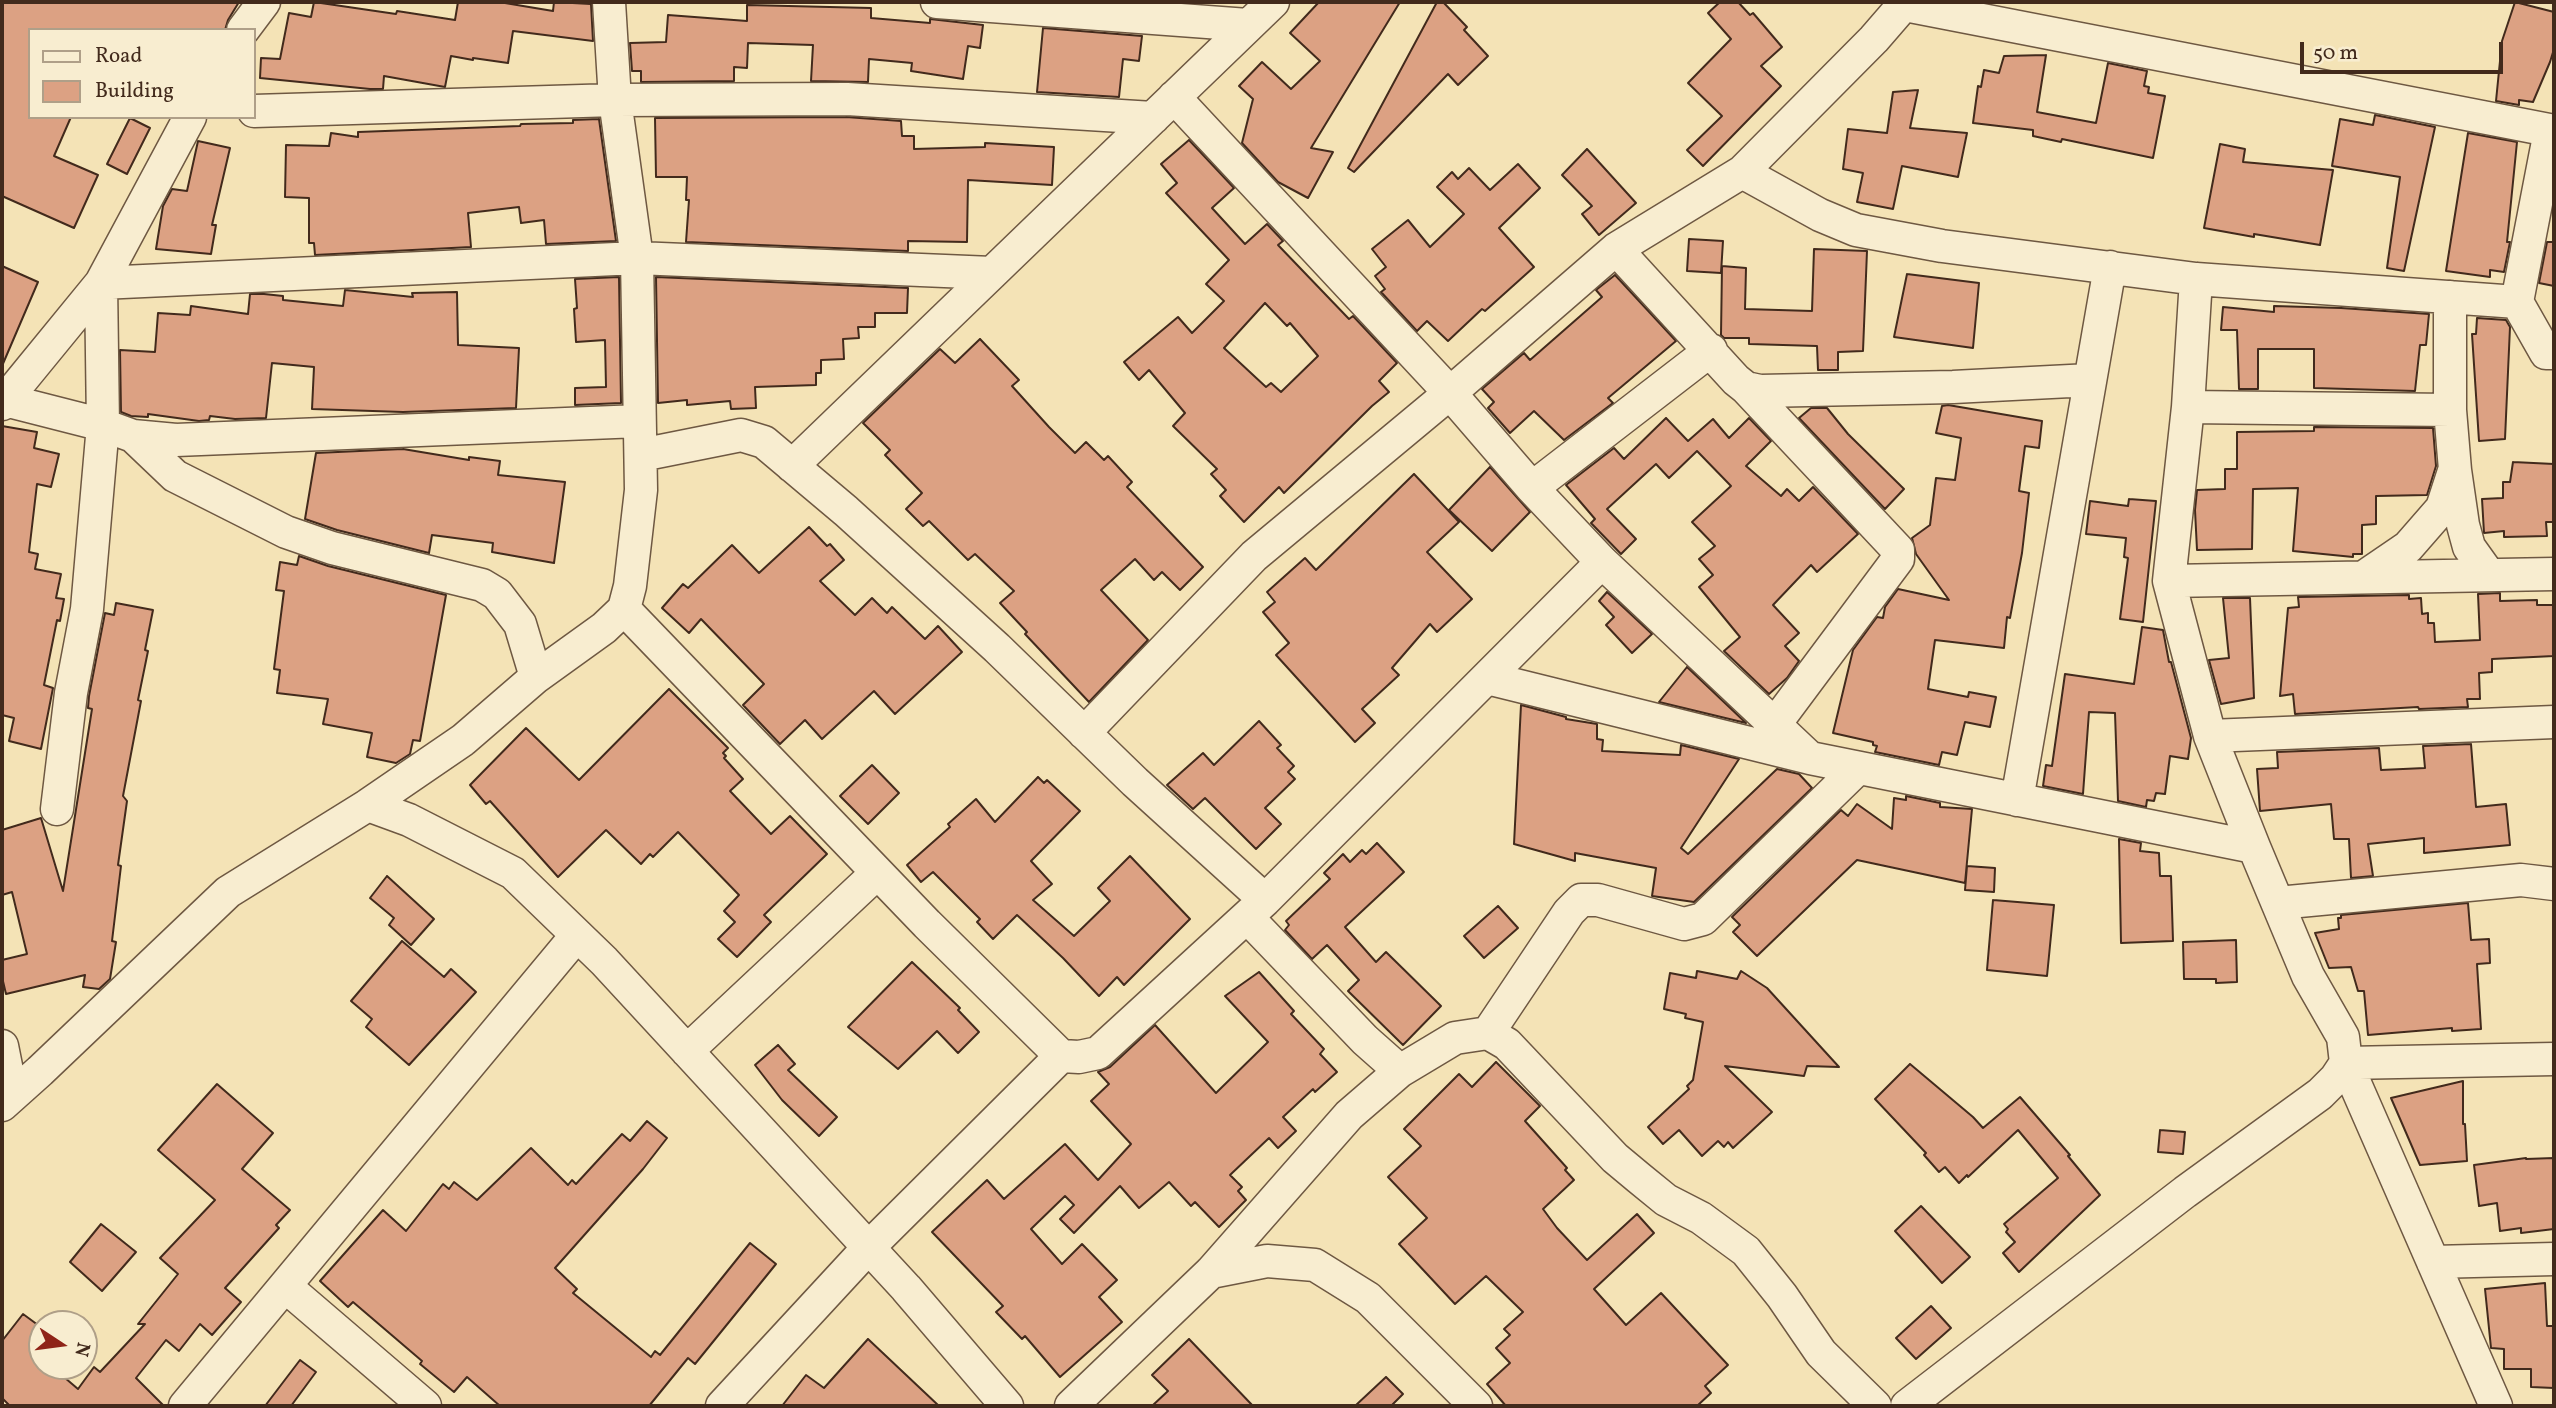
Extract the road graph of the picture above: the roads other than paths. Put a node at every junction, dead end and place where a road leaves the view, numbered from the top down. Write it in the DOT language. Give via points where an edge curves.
graph roads {
  1 [pos="264,2"];
  2 [pos="608,2"];
  3 [pos="937,2"];
  4 [pos="1273,2"];
  5 [pos="1905,3"];
  6 [pos="1248,25"];
  7 [pos="244,28"];
  8 [pos="615,100"];
  9 [pos="1163,107"];
  10 [pos="256,111"];
  11 [pos="189,119"];
  12 [pos="2552,131"];
  13 [pos="1742,172"];
  14 [pos="1616,249"];
  15 [pos="637,258"];
  16 [pos="2110,267"];
  17 [pos="992,273"];
  18 [pos="2196,279"];
  19 [pos="102,283"];
  20 [pos="2450,297"];
  21 [pos="2517,302"];
  22 [pos="1711,350"];
  23 [pos="2554,353"];
  24 [pos="2090,380"];
  25 [pos="1746,388"];
  26 [pos="1450,393"];
  27 [pos="4,402"];
  28 [pos="2188,407"];
  29 [pos="2450,410"];
  30 [pos="639,421"];
  31 [pos="103,425"];
  32 [pos="134,436"];
  33 [pos="641,455"];
  34 [pos="792,466"];
  35 [pos="2455,470"];
  36 [pos="1532,488"];
  37 [pos="1602,562"];
  38 [pos="2554,573"];
  39 [pos="2489,575"];
  40 [pos="2364,577"];
  41 [pos="2169,581"];
  42 [pos="624,609"];
  43 [pos="536,677"];
  44 [pos="1487,678"];
  45 [pos="2554,722"];
  46 [pos="1775,724"];
  47 [pos="1084,733"];
  48 [pos="2210,736"];
  49 [pos="1810,758"];
  50 [pos="1858,768"];
  51 [pos="2017,800"];
  52 [pos="368,805"];
  53 [pos="57,809"];
  54 [pos="2254,847"];
  55 [pos="877,873"];
  56 [pos="2554,884"];
  57 [pos="2278,903"];
  58 [pos="1256,908"];
  59 [pos="578,935"];
  60 [pos="1488,1033"];
  61 [pos="2,1046"];
  62 [pos="687,1051"];
  63 [pos="1061,1056"];
  64 [pos="2554,1059"];
  65 [pos="2346,1063"];
  66 [pos="1401,1071"];
  67 [pos="7,1100"];
  68 [pos="868,1248"];
  69 [pos="2554,1259"];
  70 [pos="2433,1262"];
  71 [pos="1211,1272"];
  72 [pos="285,1286"];
  73 [pos="185,1406"];
  74 [pos="425,1406"];
  75 [pos="722,1406"];
  76 [pos="1007,1406"];
  77 [pos="1071,1406"];
  78 [pos="1476,1406"];
  79 [pos="1875,1406"];
  80 [pos="1907,1406"];
  81 [pos="2497,1406"];
  1 -- 7 [label="street"];
  2 -- 8 [label="street"];
  3 -- 6 [label="street"];
  4 -- 6 [label="street"];
  5 -- 12 [label="street"];
  5 -- 13 [label="street"];
  6 -- 9 [label="street"];
  8 -- 9 [label="street" via="847,99"];
  8 -- 10 [label="street"];
  8 -- 15 [label="street"];
  9 -- 17 [label="street"];
  9 -- 26 [label="street"];
  11 -- 19 [label="street"];
  12 -- 21 [label="street"];
  13 -- 14 [label="street"];
  13 -- 16 [label="street" via="1856,230"];
  14 -- 22 [label="street"];
  14 -- 26 [label="street"];
  15 -- 17 [label="street"];
  15 -- 19 [label="street"];
  15 -- 30 [label="street"];
  16 -- 18 [label="street"];
  16 -- 24 [label="street"];
  17 -- 34 [label="street"];
  18 -- 20 [label="street"];
  18 -- 28 [label="street"];
  19 -- 27 [label="street"];
  19 -- 31 [label="street"];
  20 -- 21 [label="street"];
  20 -- 29 [label="street"];
  21 -- 23 [label="street" via="2546,353"];
  22 -- 25 [label="street"];
  22 -- 36 [label="street"];
  24 -- 25 [label="street" via="1954,387"];
  24 -- 51 [label="street"];
  25 -- 46 [label="street" via="1898,550 1898,559"];
  26 -- 36 [label="street"];
  26 -- 47 [label="street" via="1254,556"];
  27 -- 31 [label="street"];
  28 -- 29 [label="street"];
  28 -- 41 [label="street"];
  29 -- 35 [label="street"];
  30 -- 32 [label="street" via="176,440"];
  30 -- 33 [label="street"];
  31 -- 32 [label="street"];
  31 -- 53 [label="street" via="87,609"];
  32 -- 43 [label="street" via="175,476 286,532 482,585 497,594 520,624"];
  33 -- 34 [label="street" via="741,435 764,442"];
  33 -- 42 [label="street"];
  34 -- 47 [label="street" via="997,648"];
  35 -- 39 [label="street" via="2469,547"];
  35 -- 40 [label="street" via="2442,508 2409,547"];
  36 -- 37 [label="street"];
  37 -- 44 [label="street"];
  37 -- 46 [label="street"];
  38 -- 39 [label="street"];
  39 -- 40 [label="street"];
  40 -- 41 [label="street"];
  41 -- 48 [label="street"];
  42 -- 43 [label="street"];
  42 -- 55 [label="street"];
  43 -- 52 [label="street" via="463,740"];
  44 -- 49 [label="street"];
  44 -- 58 [label="street"];
  45 -- 48 [label="street"];
  46 -- 49 [label="street"];
  47 -- 58 [label="street"];
  48 -- 54 [label="street"];
  49 -- 50 [label="street"];
  50 -- 51 [label="street"];
  50 -- 60 [label="street" via="1703,919 1684,924 1598,900 1581,900"];
  51 -- 54 [label="street"];
  52 -- 59 [label="street" via="409,820 513,873"];
  52 -- 67 [label="street" via="228,892"];
  54 -- 57 [label="street"];
  55 -- 62 [label="street"];
  55 -- 63 [label="street"];
  56 -- 57 [label="street" via="2521,880"];
  57 -- 65 [label="street" via="2308,976 2343,1037"];
  58 -- 63 [label="street" via="1098,1052"];
  58 -- 66 [label="street" via="1365,1040"];
  59 -- 62 [label="street"];
  59 -- 72 [label="street"];
  60 -- 66 [label="street" via="1455,1038"];
  60 -- 79 [label="street" via="1507,1044 1615,1158 1666,1200 1701,1218 1746,1251 1815,1345"];
  61 -- 67 [label="street"];
  62 -- 68 [label="street"];
  63 -- 68 [label="street"];
  64 -- 65 [label="street"];
  65 -- 70 [label="street"];
  65 -- 80 [label="street" via="2320,1094"];
  66 -- 71 [label="street" via="1349,1115"];
  68 -- 75 [label="street"];
  68 -- 76 [label="street"];
  69 -- 70 [label="street"];
  70 -- 81 [label="street"];
  71 -- 77 [label="street"];
  71 -- 78 [label="street" via="1268,1261 1315,1265 1368,1298"];
  72 -- 73 [label="street"];
  72 -- 74 [label="street"];
}
